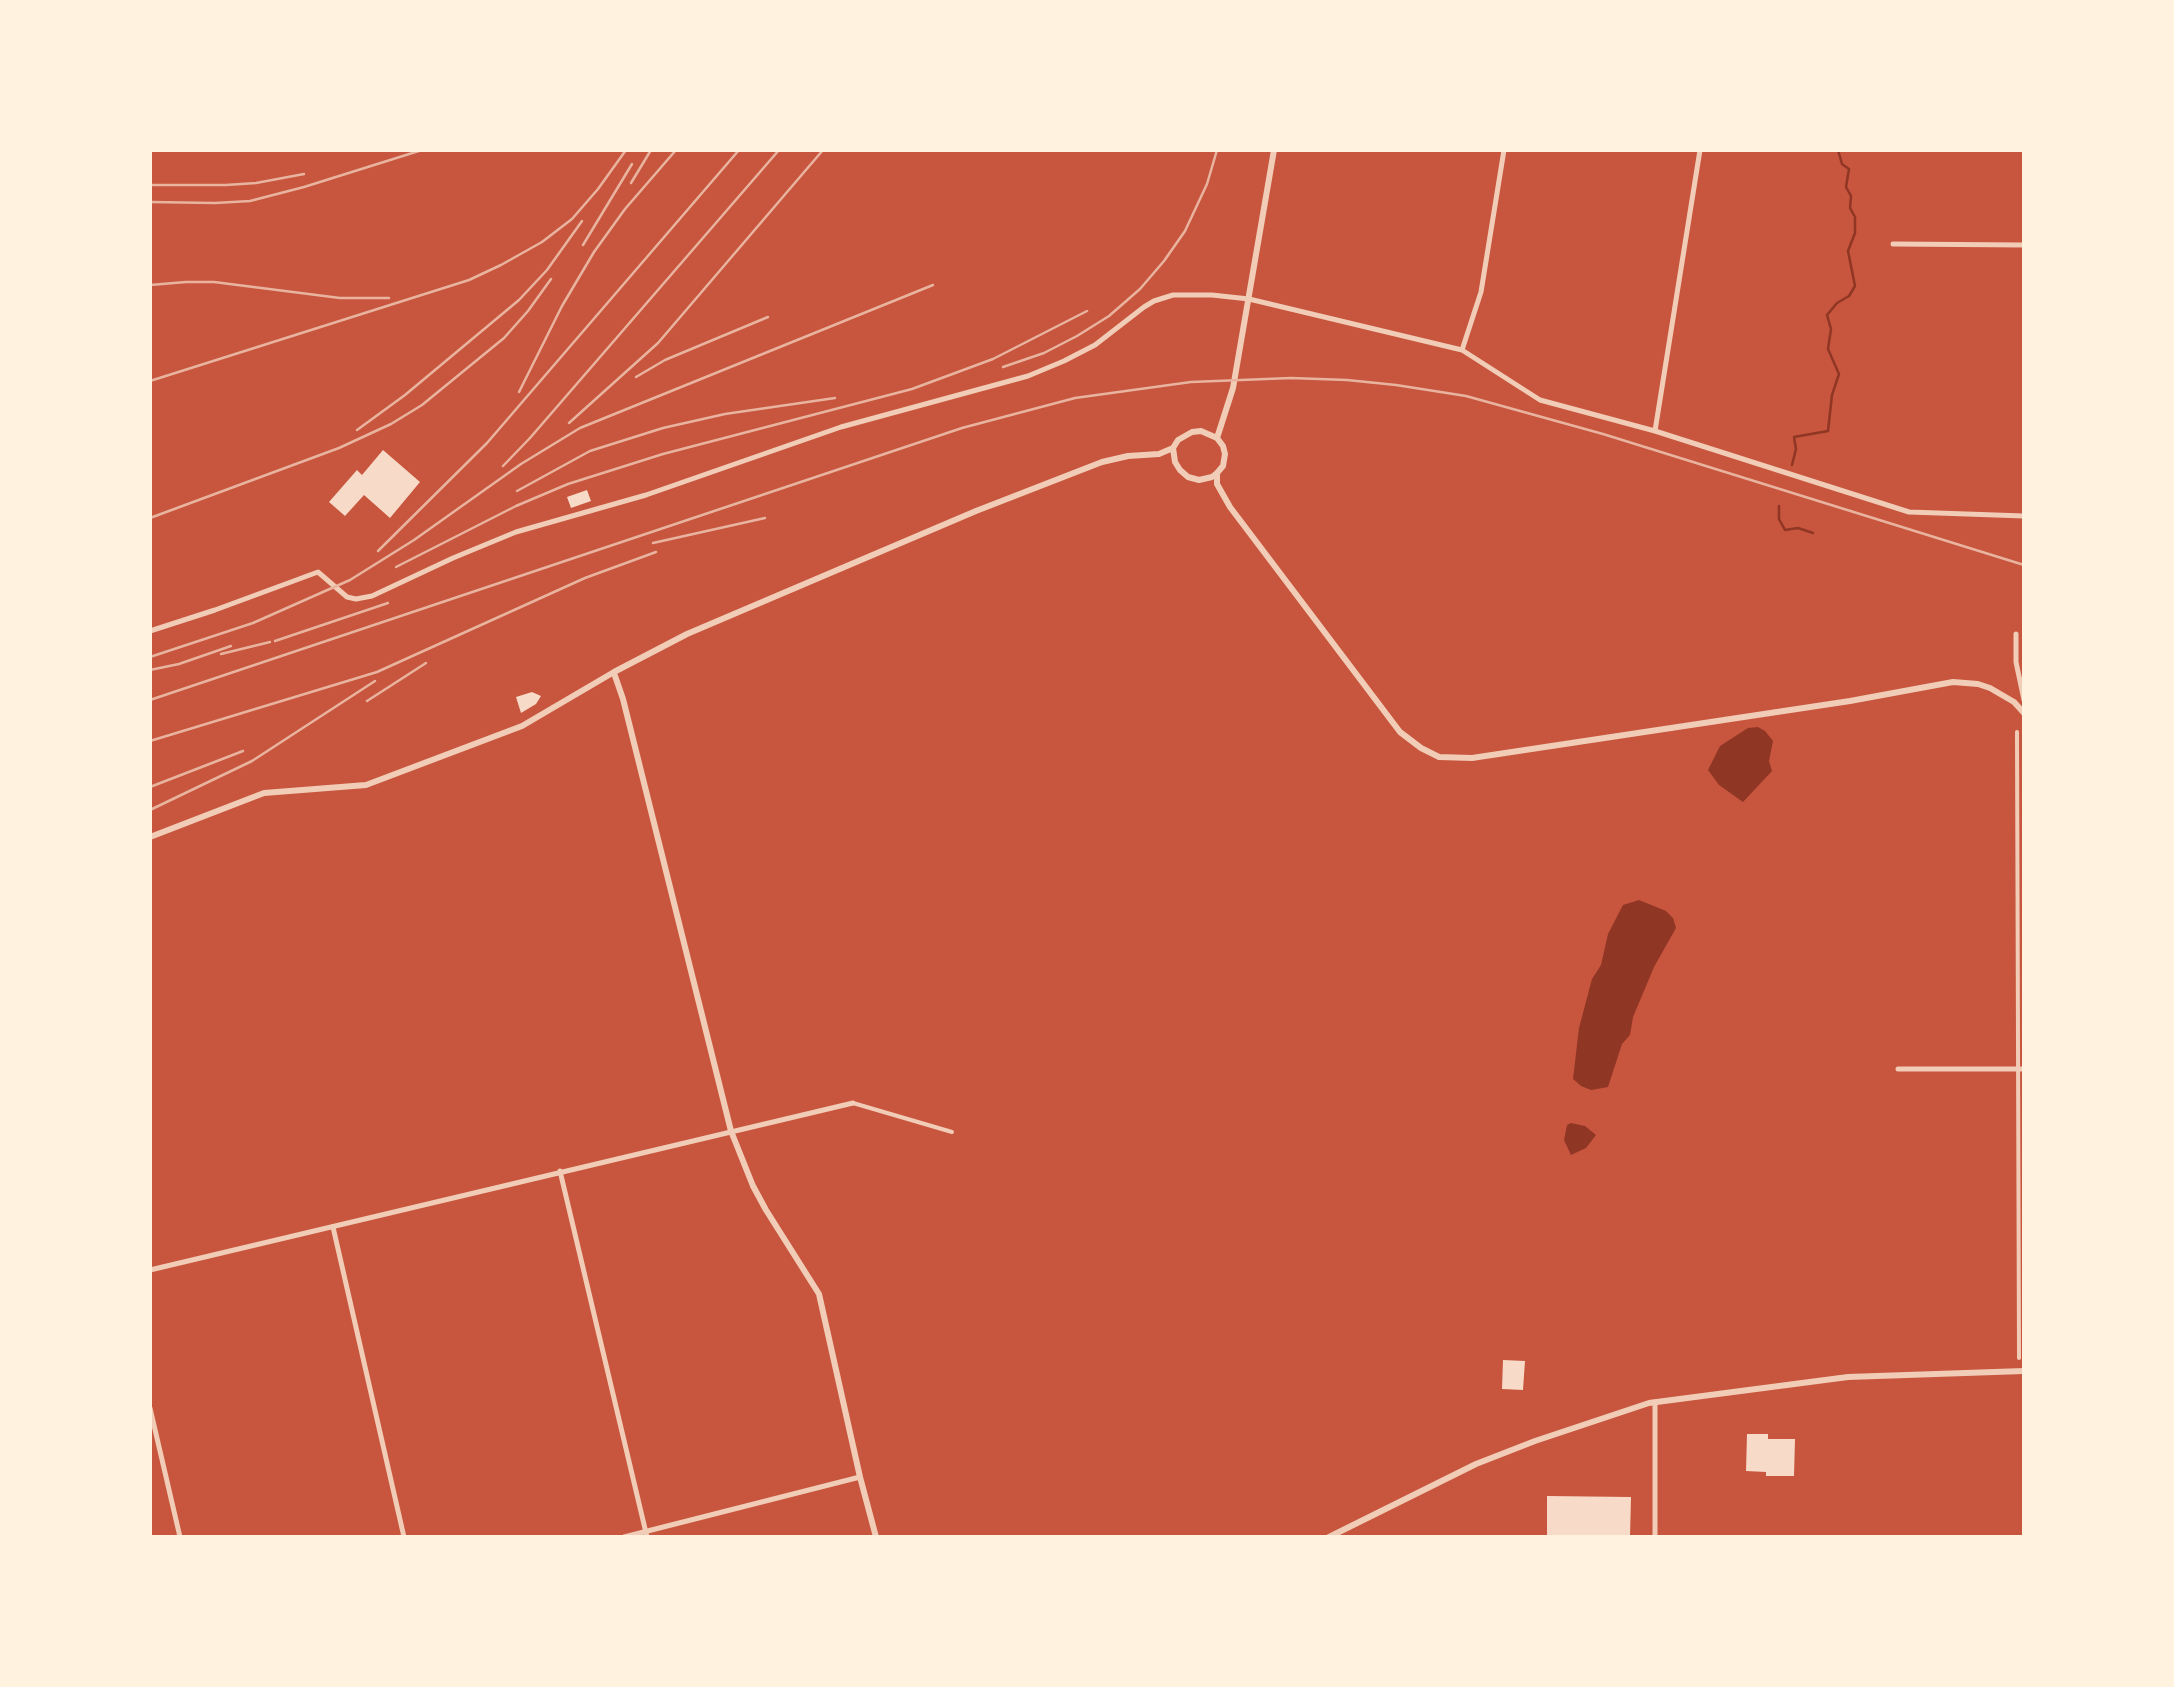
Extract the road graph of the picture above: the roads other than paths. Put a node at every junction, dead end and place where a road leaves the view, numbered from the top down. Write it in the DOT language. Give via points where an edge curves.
graph roads {
  1 [pos="1274,150"];
  2 [pos="1504,150"];
  3 [pos="1700,150"];
  4 [pos="1893,244"];
  5 [pos="2024,245"];
  6 [pos="1249,299"];
  7 [pos="1462,350"];
  8 [pos="1221,426"];
  9 [pos="1655,431"];
  10 [pos="1209,433"];
  11 [pos="1217,438"];
  12 [pos="1174,448"];
  13 [pos="1159,454"];
  14 [pos="1175,462"];
  15 [pos="1217,473"];
  16 [pos="1208,479"];
  17 [pos="1218,484"];
  18 [pos="2024,516"];
  19 [pos="150,630"];
  20 [pos="2016,634"];
  21 [pos="614,672"];
  22 [pos="2024,700"];
  23 [pos="2024,713"];
  24 [pos="2017,732"];
  25 [pos="150,838"];
  26 [pos="1898,1069"];
  27 [pos="2020,1069"];
  28 [pos="853,1103"];
  29 [pos="731,1131"];
  30 [pos="952,1132"];
  31 [pos="560,1171"];
  32 [pos="333,1227"];
  33 [pos="150,1270"];
  34 [pos="2018,1358"];
  35 [pos="2024,1372"];
  36 [pos="1655,1402"];
  37 [pos="150,1408"];
  38 [pos="860,1478"];
  39 [pos="646,1534"];
  40 [pos="180,1537"];
  41 [pos="404,1537"];
  42 [pos="624,1537"];
  43 [pos="876,1537"];
  44 [pos="1329,1537"];
  45 [pos="1655,1537"];
  1 -- 6 [label="street"];
  2 -- 7 [label="street" via="1482,292"];
  3 -- 9 [label="street"];
  4 -- 5 [label="street"];
  6 -- 7 [label="street"];
  6 -- 8 [label="street"];
  6 -- 19 [label="street" via="1163,297 1094,345 1028,376 842,427 516,532 372,596 346,597 318,572"];
  7 -- 9 [label="street" via="1540,400"];
  8 -- 10 [label="street"];
  8 -- 11 [label="street"];
  9 -- 18 [label="street" via="1909,512"];
  10 -- 11 [label="street"];
  10 -- 12 [label="street" via="1192,432"];
  11 -- 15 [label="street" via="1225,454"];
  12 -- 13 [label="street"];
  12 -- 14 [label="street"];
  13 -- 14 [label="street"];
  13 -- 21 [label="street" via="1102,462 1009,498 686,634"];
  14 -- 16 [label="street" via="1188,477"];
  15 -- 16 [label="street"];
  15 -- 17 [label="street"];
  16 -- 17 [label="street"];
  17 -- 23 [label="street" via="1400,732 1439,757 1491,755 1953,682 1990,688"];
  20 -- 22 [label="street"];
  21 -- 25 [label="street" via="522,726 366,785 264,793"];
  21 -- 29 [label="street"];
  24 -- 27 [label="street"];
  26 -- 27 [label="street"];
  27 -- 34 [label="street"];
  28 -- 29 [label="street"];
  28 -- 30 [label="street"];
  29 -- 31 [label="street"];
  29 -- 38 [label="street" via="766,1210 820,1294"];
  31 -- 32 [label="street"];
  31 -- 39 [label="street"];
  32 -- 33 [label="street"];
  32 -- 41 [label="street"];
  35 -- 36 [label="street" via="1848,1377"];
  36 -- 44 [label="street" via="1476,1464"];
  36 -- 45 [label="street"];
  37 -- 40 [label="street"];
  38 -- 39 [label="street"];
  38 -- 43 [label="street"];
  39 -- 42 [label="street"];
}
